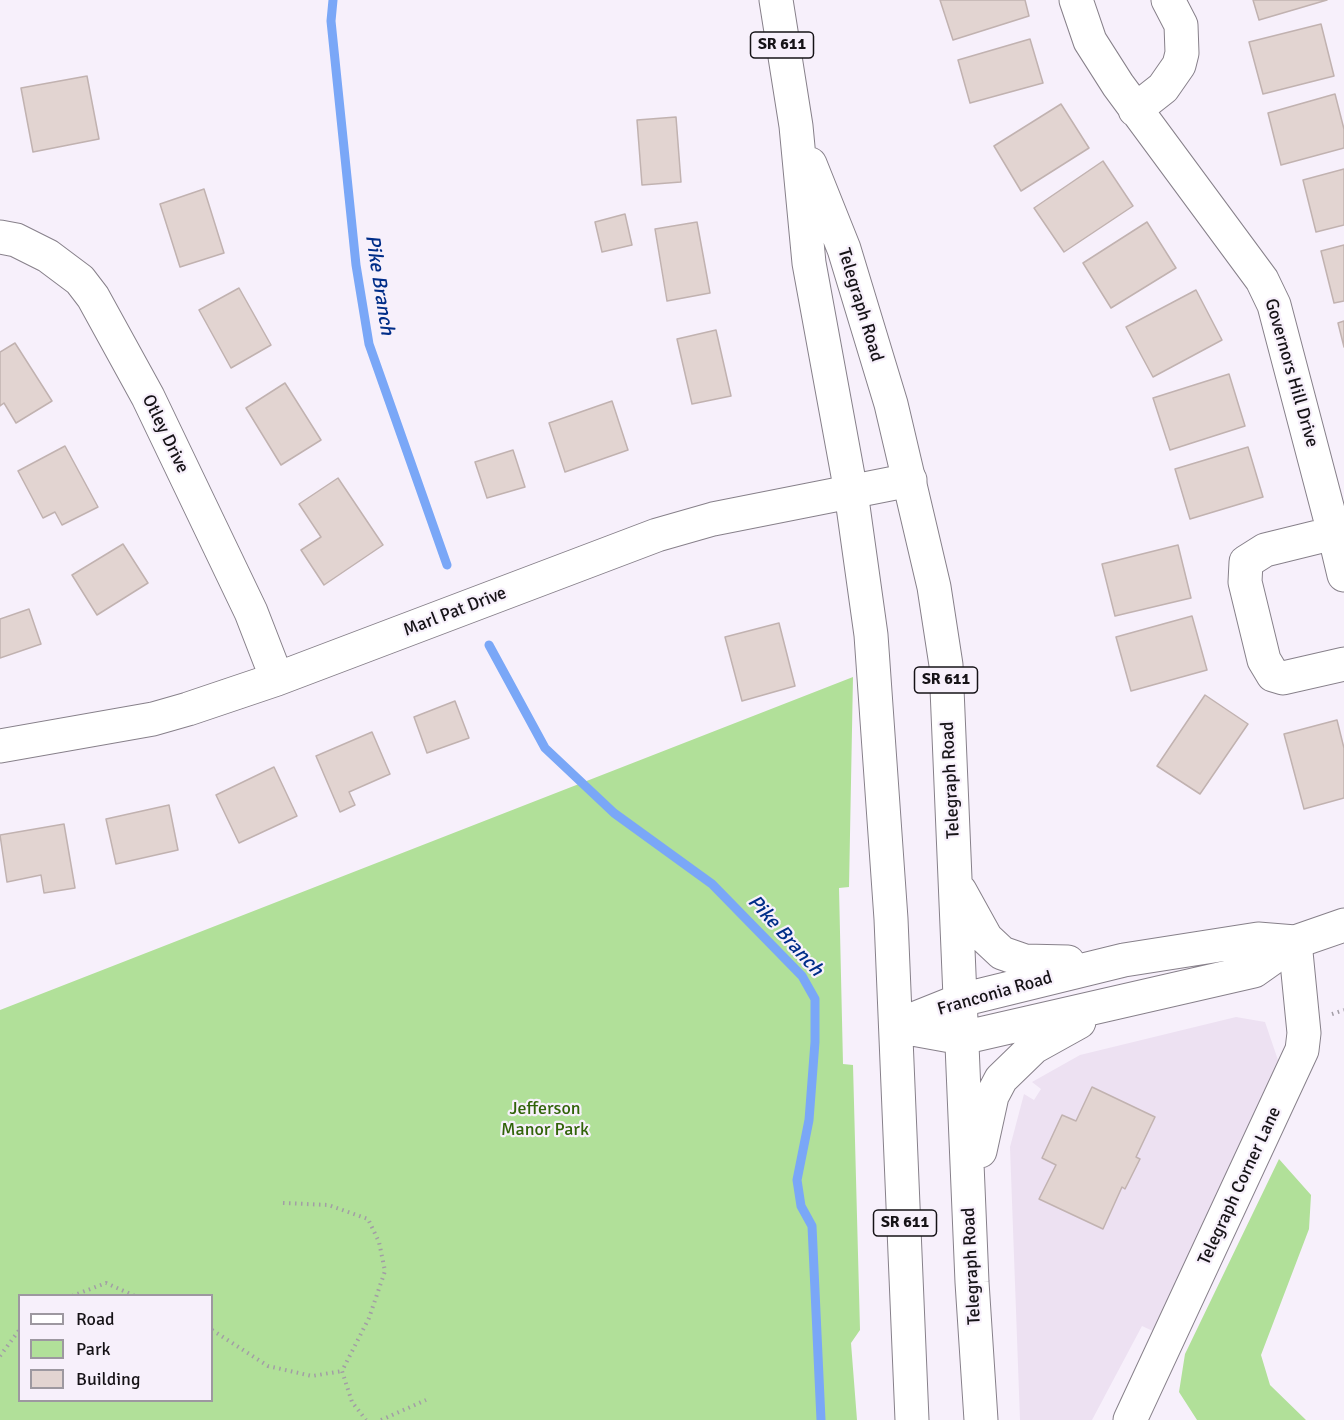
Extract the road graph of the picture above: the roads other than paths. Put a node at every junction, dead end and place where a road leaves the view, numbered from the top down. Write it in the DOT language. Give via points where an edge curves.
graph roads {
  1 [pos="776,0"];
  2 [pos="1076,0"];
  3 [pos="1168,0"];
  4 [pos="1135,110"];
  5 [pos="796,126"];
  6 [pos="0,237"];
  7 [pos="910,480"];
  8 [pos="850,492"];
  9 [pos="1334,534"];
  10 [pos="1344,576"];
  11 [pos="1344,664"];
  12 [pos="277,679"];
  13 [pos="0,746"];
  14 [pos="956,883"];
  15 [pos="1344,925"];
  16 [pos="1295,942"];
  17 [pos="1124,960"];
  18 [pos="961,1000"];
  19 [pos="1118,1001"];
  20 [pos="896,1026"];
  21 [pos="962,1038"];
  22 [pos="972,1282"];
  23 [pos="1139,1416"];
  24 [pos="912,1420"];
  25 [pos="981,1420"];
  1 -- 5 [label="main road, Telegraph Road / SR 611"];
  2 -- 4 [label="main road, Governors Hill Drive" via="1090,41"];
  3 -- 4 [label="main road" via="1181,25 1179,65 1163,88"];
  4 -- 9 [label="main road, Governors Hill Drive" via="1262,280 1274,305"];
  5 -- 7 [label="main road, Telegraph Road / SR 611" via="843,249"];
  5 -- 8 [label="main road, Telegraph Road / SR 611" via="808,263"];
  6 -- 12 [label="main road, Otley Drive" via="16,240 48,256 80,280 93,297 163,429 251,612"];
  7 -- 8 [label="main road, Marl Pat Drive"];
  7 -- 14 [label="main road, Telegraph Road / SR 611" via="934,587 946,665"];
  8 -- 12 [label="main road, Marl Pat Drive" via="713,519 668,532"];
  8 -- 20 [label="main road, Telegraph Road / SR 611" via="871,635"];
  9 -- 10 [label="main road, Governors Hill Drive"];
  9 -- 11 [label="main road" via="1257,553 1246,562 1245,582 1264,660 1273,675 1283,678"];
  12 -- 13 [label="main road, Marl Pat Drive" via="153,719"];
  14 -- 17 [label="main road" via="986,938 1002,953 1025,961 1051,963"];
  14 -- 18 [label="main road, Telegraph Road / SR 611"];
  15 -- 16 [label="main road, Franconia Road"];
  16 -- 17 [label="main road, Franconia Road" via="1258,939"];
  16 -- 19 [label="main road, Franconia Road" via="1254,971"];
  16 -- 23 [label="main road, Telegraph Corner Lane" via="1304,1033 1302,1050"];
  17 -- 18 [label="main road, Franconia Road"];
  18 -- 20 [label="main road, Franconia Road"];
  18 -- 21 [label="main road, Telegraph Road / SR 611"];
  19 -- 21 [label="main road, Franconia Road"];
  19 -- 22 [label="main road" via="1034,1047 1001,1079 992,1096 979,1155"];
  20 -- 21 [label="main road, Franconia Road"];
  20 -- 24 [label="main road, Telegraph Road / SR 611"];
  21 -- 22 [label="main road, Telegraph Road / SR 611"];
  22 -- 25 [label="main road, Telegraph Road / SR 611"];
}
